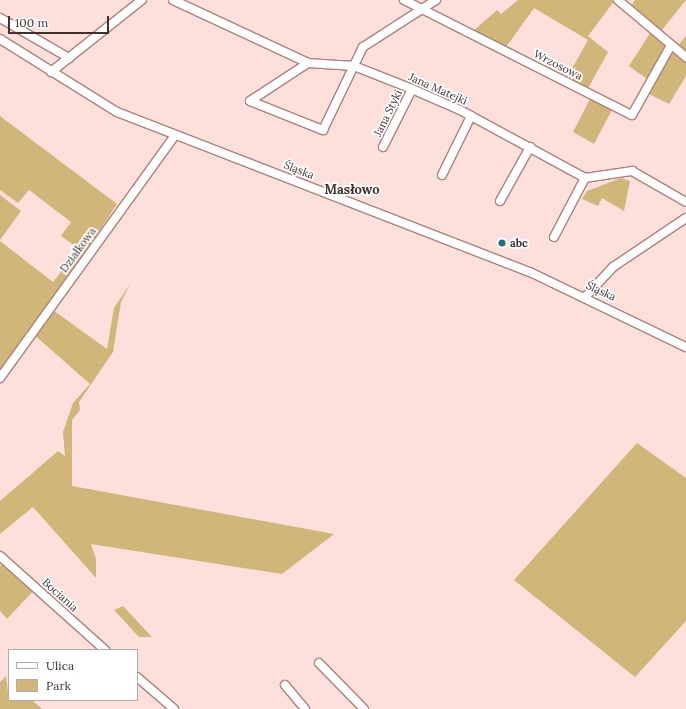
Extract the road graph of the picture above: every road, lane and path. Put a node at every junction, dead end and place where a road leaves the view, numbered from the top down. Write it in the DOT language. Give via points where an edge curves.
graph roads {
  1 [pos="142,0"];
  2 [pos="173,0"];
  3 [pos="404,0"];
  4 [pos="436,0"];
  5 [pos="618,0"];
  6 [pos="426,9"];
  7 [pos="0,18"];
  8 [pos="0,39"];
  9 [pos="670,47"];
  10 [pos="686,57"];
  11 [pos="69,58"];
  12 [pos="308,63"];
  13 [pos="354,66"];
  14 [pos="51,72"];
  15 [pos="412,89"];
  16 [pos="470,116"];
  17 [pos="175,135"];
  18 [pos="383,147"];
  19 [pos="530,147"];
  20 [pos="442,176"];
  21 [pos="585,178"];
  22 [pos="500,201"];
  23 [pos="686,202"];
  24 [pos="686,218"];
  25 [pos="554,237"];
  26 [pos="586,296"];
  27 [pos="686,347"];
  28 [pos="0,378"];
  29 [pos="0,556"];
  30 [pos="104,649"];
  31 [pos="319,662"];
  32 [pos="138,678"];
  33 [pos="285,685"];
  34 [pos="174,709"];
  35 [pos="305,709"];
  36 [pos="364,709"];
  1 -- 11 [label="street"];
  2 -- 12 [label="street, Jana Matejki"];
  3 -- 6 [label="street, Wrzosowa"];
  4 -- 6 [label="street"];
  5 -- 9 [label="street"];
  6 -- 9 [label="street, Wrzosowa" via="632,116"];
  6 -- 13 [label="street" via="363,47"];
  7 -- 11 [label="street"];
  8 -- 14 [label="street, Śląska"];
  9 -- 10 [label="street"];
  11 -- 14 [label="street"];
  12 -- 13 [label="street, Jana Matejki"];
  12 -- 13 [label="street" via="250,101 323,130"];
  13 -- 15 [label="street, Jana Matejki"];
  14 -- 17 [label="street, Śląska" via="117,112"];
  15 -- 16 [label="street, Jana Matejki"];
  15 -- 18 [label="street, Jana Styki"];
  16 -- 19 [label="street, Jana Matejki"];
  16 -- 20 [label="street"];
  17 -- 26 [label="street, Śląska" via="455,241"];
  17 -- 28 [label="street, Działkowa"];
  19 -- 21 [label="street, Jana Matejki"];
  19 -- 22 [label="street"];
  21 -- 23 [label="street" via="632,171"];
  21 -- 25 [label="street"];
  24 -- 26 [label="street" via="613,267"];
  26 -- 27 [label="street, Śląska"];
  29 -- 30 [label="street, Bociania"];
  31 -- 36 [label="street"];
  32 -- 34 [label="street"];
  33 -- 35 [label="street"];
}
